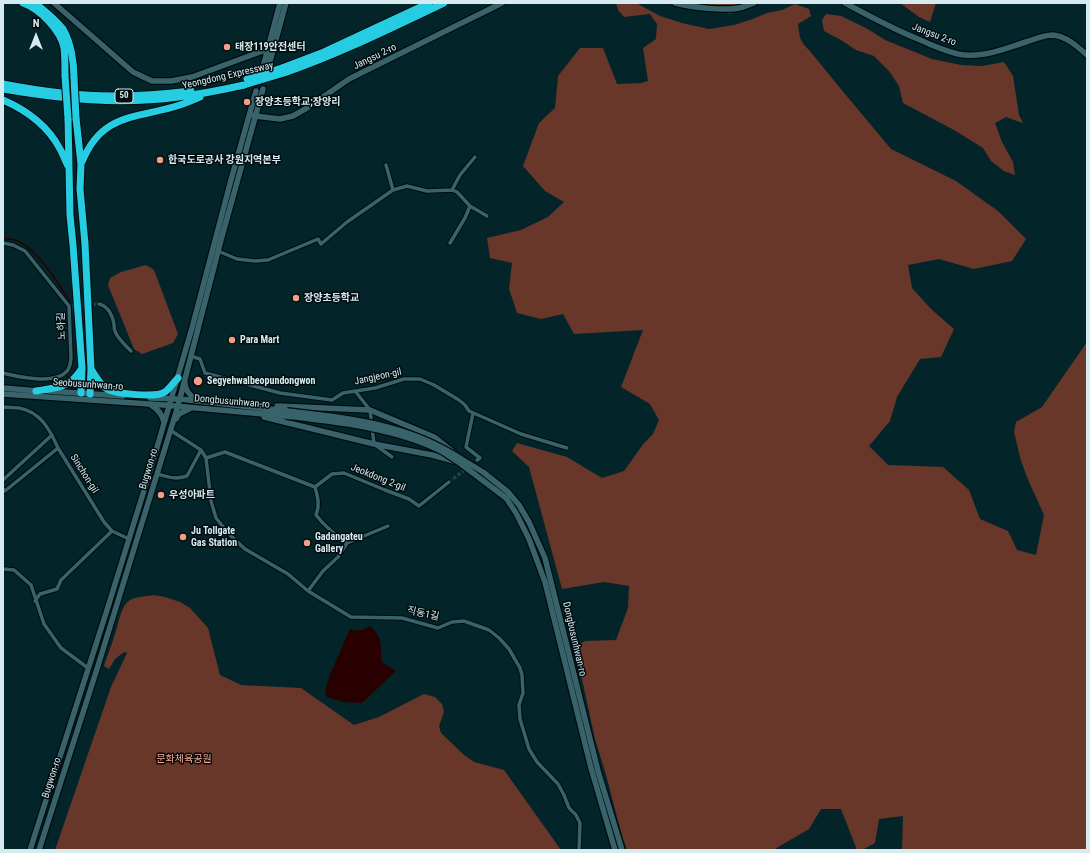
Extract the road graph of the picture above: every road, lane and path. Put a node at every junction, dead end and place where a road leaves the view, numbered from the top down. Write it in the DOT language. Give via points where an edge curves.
graph roads {
  1 [pos="23,3"];
  2 [pos="35,3"];
  3 [pos="54,3"];
  4 [pos="280,3"];
  5 [pos="286,3"];
  6 [pos="429,3"];
  7 [pos="444,3"];
  8 [pos="502,3"];
  9 [pos="674,3"];
  10 [pos="754,3"];
  11 [pos="844,3"];
  12 [pos="270,49"];
  13 [pos="1087,55"];
  14 [pos="269,65"];
  15 [pos="262,67"];
  16 [pos="283,70"];
  17 [pos="244,82"];
  18 [pos="4,85"];
  19 [pos="263,89"];
  20 [pos="256,91"];
  21 [pos="214,92"];
  22 [pos="3,100"];
  23 [pos="252,115"];
  24 [pos="475,157"];
  25 [pos="81,164"];
  26 [pos="386,165"];
  27 [pos="69,169"];
  28 [pos="393,190"];
  29 [pos="452,190"];
  30 [pos="224,204"];
  31 [pos="231,206"];
  32 [pos="470,206"];
  33 [pos="487,216"];
  34 [pos="3,243"];
  35 [pos="450,243"];
  36 [pos="218,251"];
  37 [pos="99,304"];
  38 [pos="131,351"];
  39 [pos="191,356"];
  40 [pos="82,368"];
  41 [pos="91,370"];
  42 [pos="3,373"];
  43 [pos="181,378"];
  44 [pos="3,388"];
  45 [pos="36,390"];
  46 [pos="355,391"];
  47 [pos="3,394"];
  48 [pos="125,395"];
  49 [pos="81,396"];
  50 [pos="145,396"];
  51 [pos="90,397"];
  52 [pos="172,398"];
  53 [pos="180,399"];
  54 [pos="196,401"];
  55 [pos="149,404"];
  56 [pos="170,405"];
  57 [pos="178,406"];
  58 [pos="3,407"];
  59 [pos="193,407"];
  60 [pos="228,407"];
  61 [pos="370,410"];
  62 [pos="473,413"];
  63 [pos="164,424"];
  64 [pos="171,427"];
  65 [pos="52,435"];
  66 [pos="374,444"];
  67 [pos="58,448"];
  68 [pos="567,448"];
  69 [pos="201,450"];
  70 [pos="392,457"];
  71 [pos="206,458"];
  72 [pos="477,460"];
  73 [pos="460,461"];
  74 [pos="150,471"];
  75 [pos="157,474"];
  76 [pos="3,480"];
  77 [pos="449,482"];
  78 [pos="315,487"];
  79 [pos="3,489"];
  80 [pos="388,526"];
  81 [pos="112,531"];
  82 [pos="129,539"];
  83 [pos="136,541"];
  84 [pos="347,543"];
  85 [pos="3,569"];
  86 [pos="308,591"];
  87 [pos="35,601"];
  88 [pos="88,668"];
  89 [pos="30,850"];
  90 [pos="39,850"];
  91 [pos="579,850"];
  92 [pos="616,850"];
  93 [pos="622,850"];
  1 -- 27 [label="highway, bridge" via="46,18 64,48"];
  2 -- 25 [label="highway, bridge" via="63,30 70,48 74,66"];
  3 -- 12 [label="street" via="133,72 152,81 171,81 192,76"];
  4 -- 12 [label="street"];
  5 -- 12 [label="street"];
  6 -- 16 [label="highway, Yeongdong Expressway / 50"];
  7 -- 16 [label="highway, Yeongdong Expressway / 50" via="313,63"];
  8 -- 23 [label="street, Jangsu 2-ro" via="349,79 293,116 280,119"];
  9 -- 10 [label="street" via="730,9"];
  11 -- 13 [label="street, Jangsu 2-ro" via="898,31 958,54 992,53 1053,35 1075,45"];
  12 -- 14 [label="street"];
  12 -- 15 [label="street"];
  16 -- 17 [label="highway, Yeongdong Expressway / 50, bridge"];
  17 -- 18 [label="highway, Yeongdong Expressway / 50" via="200,90 114,96"];
  17 -- 21 [label="highway, Yeongdong Expressway / 50"];
  18 -- 21 [label="highway, Yeongdong Expressway / 50" via="55,97 88,100 178,98"];
  19 -- 23 [label="street, Bugwon-ro"];
  20 -- 23 [label="street, Bugwon-ro"];
  21 -- 25 [label="highway" via="114,124 94,139 86,150"];
  22 -- 27 [label="highway" via="23,110 52,136"];
  23 -- 30 [label="street, Bugwon-ro"];
  23 -- 31 [label="street, Bugwon-ro"];
  24 -- 29 [label="street" via="460,175"];
  25 -- 41 [label="highway" via="80,189"];
  26 -- 28 [label="street"];
  27 -- 40 [label="highway"];
  28 -- 29 [label="street" via="407,186 426,191"];
  28 -- 36 [label="street" via="347,222 322,244 318,239 268,260 255,261 237,260"];
  29 -- 32 [label="street"];
  30 -- 31 [label="street"];
  30 -- 43 [label="street, Bugwon-ro"];
  31 -- 36 [label="street, Bugwon-ro"];
  32 -- 33 [label="street"];
  32 -- 35 [label="street"];
  34 -- 42 [label="street, 노하길" via="25,251 70,306 71,359 67,372 53,379 15,377"];
  36 -- 39 [label="street, Bugwon-ro"];
  37 -- 38 [label="street" via="108,310 114,330"];
  39 -- 43 [label="street, Bugwon-ro"];
  39 -- 46 [label="street, Jangjeon-gil" via="200,359 205,373 280,393 332,400 343,393"];
  40 -- 45 [label="highway" via="76,378 68,384"];
  40 -- 49 [label="highway"];
  41 -- 48 [label="highway" via="106,388"];
  41 -- 51 [label="highway"];
  43 -- 50 [label="highway" via="164,393"];
  43 -- 52 [label="street, Bugwon-ro"];
  43 -- 53 [label="street, Bugwon-ro"];
  43 -- 54 [label="street" via="185,388"];
  44 -- 45 [label="street, Seobusunhwan-ro"];
  45 -- 49 [label="street, Seobusunhwan-ro"];
  46 -- 61 [label="street"];
  46 -- 62 [label="street, Jangjeon-gil" via="404,379 420,380 459,400"];
  47 -- 49 [label="street, Seobusunhwan-ro"];
  48 -- 50 [label="highway"];
  48 -- 51 [label="street, Seobusunhwan-ro"];
  49 -- 51 [label="street, Seobusunhwan-ro"];
  50 -- 52 [label="street"];
  51 -- 55 [label="street, Seobusunhwan-ro"];
  52 -- 53 [label="street, Dongbusunhwan-ro"];
  52 -- 56 [label="street, Bugwon-ro"];
  53 -- 54 [label="street, Dongbusunhwan-ro"];
  53 -- 57 [label="street, Bugwon-ro"];
  54 -- 60 [label="street, Dongbusunhwan-ro"];
  55 -- 56 [label="street, Seobusunhwan-ro"];
  55 -- 63 [label="street" via="160,411"];
  56 -- 57 [label="street, Dongbusunhwan-ro"];
  56 -- 63 [label="street, Bugwon-ro"];
  57 -- 59 [label="street, Dongbusunhwan-ro"];
  57 -- 64 [label="street, Bugwon-ro"];
  58 -- 65 [label="street, Sinchon-gil" via="20,408 36,414"];
  59 -- 60 [label="street, Dongbusunhwan-ro"];
  59 -- 64 [label="street" via="179,414"];
  60 -- 61 [label="street"];
  60 -- 66 [label="street"];
  60 -- 73 [label="street, Dongbusunhwan-ro, bridge" via="336,416 394,428 440,446"];
  61 -- 66 [label="street"];
  61 -- 73 [label="street" via="434,437"];
  62 -- 68 [label="street, Jangjeon-gil" via="521,434"];
  62 -- 72 [label="street" via="466,447 480,458"];
  63 -- 74 [label="street, Bugwon-ro"];
  64 -- 69 [label="street, 직동1길"];
  64 -- 75 [label="street, Bugwon-ro"];
  65 -- 67 [label="street, Sinchon-gil"];
  65 -- 76 [label="street"];
  66 -- 70 [label="street"];
  66 -- 73 [label="street"];
  67 -- 79 [label="street" via="5,491"];
  67 -- 81 [label="street, Sinchon-gil"];
  69 -- 71 [label="street, 직동1길"];
  69 -- 75 [label="street" via="186,476 173,478"];
  71 -- 78 [label="street" via="225,452"];
  71 -- 86 [label="street, 직동1길" via="211,501 216,518 245,549 288,574"];
  73 -- 92 [label="street, Dongbusunhwan-ro" via="506,498 529,539 545,582 591,768"];
  73 -- 93 [label="street, Dongbusunhwan-ro" via="483,472 508,492 529,522 545,558 598,771"];
  74 -- 75 [label="street"];
  74 -- 82 [label="street, Bugwon-ro"];
  75 -- 83 [label="street, Bugwon-ro"];
  77 -- 78 [label="street, Jeokdong 2-gil" via="419,506 409,499 344,472 332,474"];
  78 -- 84 [label="street" via="319,509 316,515"];
  80 -- 84 [label="street"];
  81 -- 82 [label="street, Sinchon-gil"];
  81 -- 87 [label="street" via="61,580 57,589 40,594"];
  82 -- 83 [label="street"];
  82 -- 88 [label="street, Bugwon-ro"];
  83 -- 90 [label="street, Bugwon-ro"];
  84 -- 86 [label="street"];
  85 -- 87 [label="street" via="14,570 31,585"];
  86 -- 91 [label="street, 직동1길" via="351,617 402,618 438,628 452,622 464,621 490,630 499,638 509,650 522,675 520,719 530,749 537,762 558,784 569,808 580,823"];
  87 -- 88 [label="street" via="44,624 61,648"];
  88 -- 89 [label="street, Bugwon-ro"];
}
